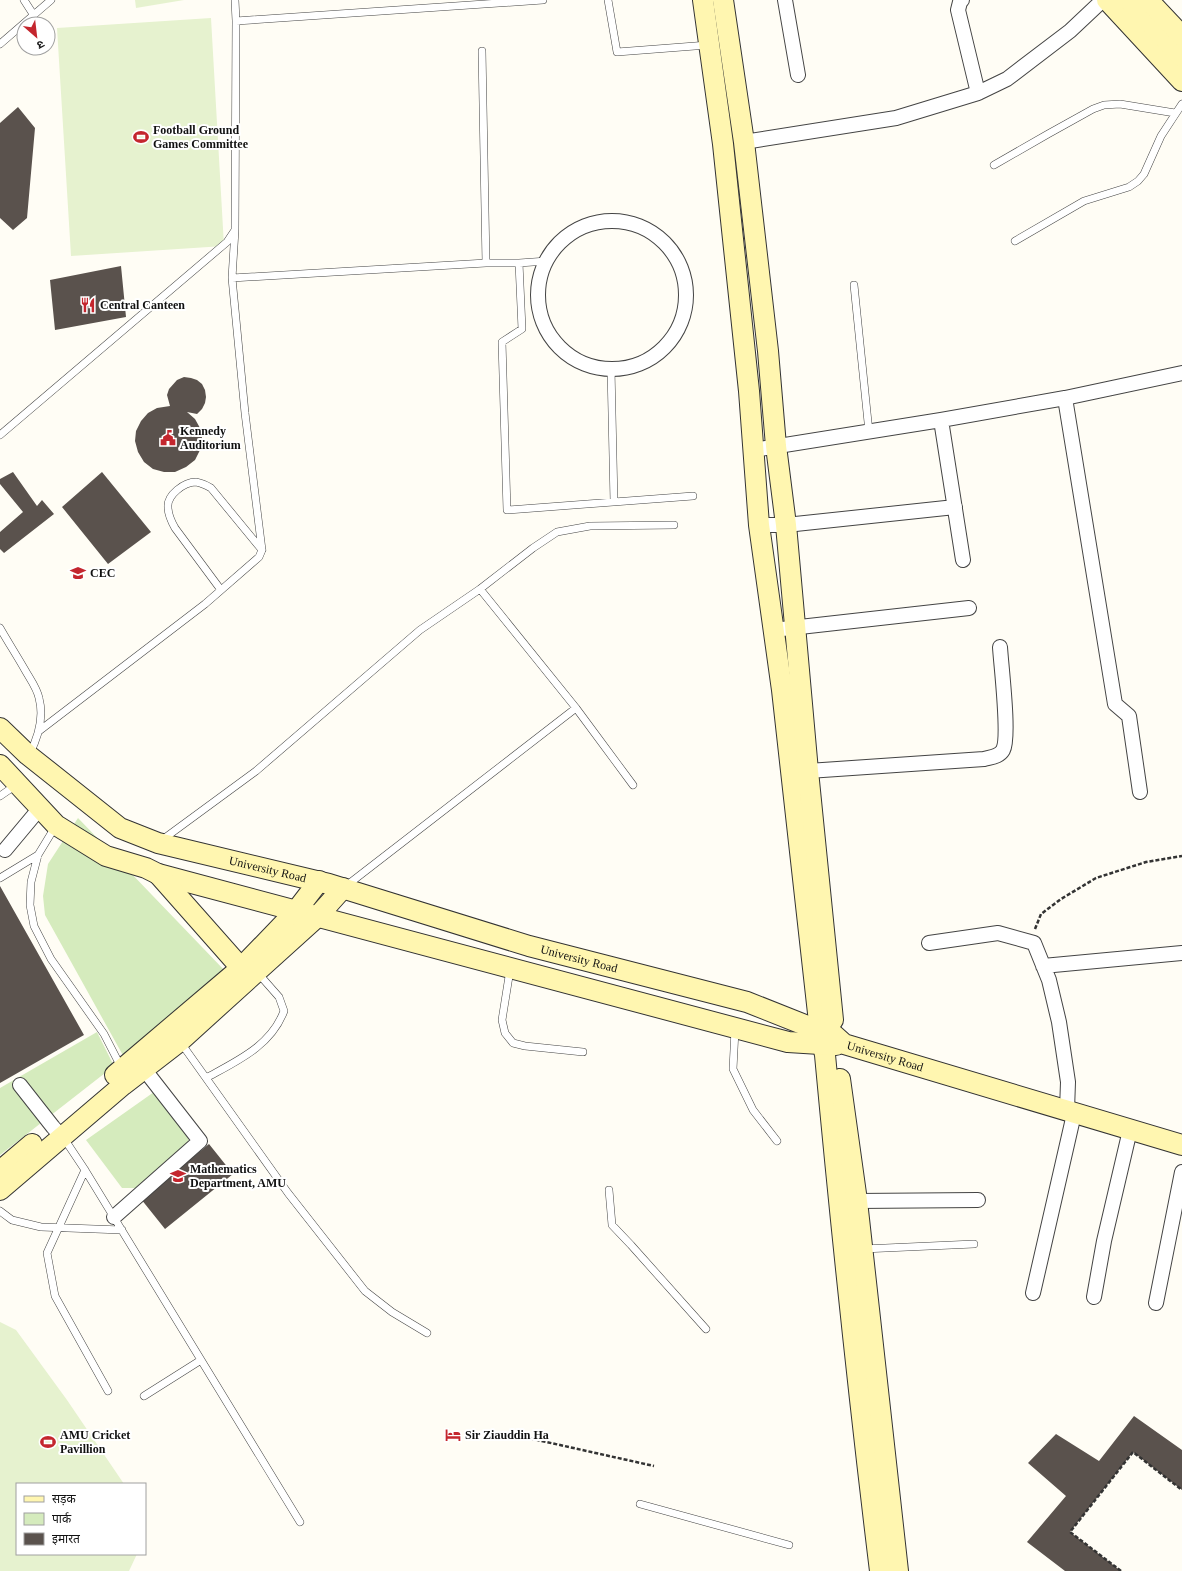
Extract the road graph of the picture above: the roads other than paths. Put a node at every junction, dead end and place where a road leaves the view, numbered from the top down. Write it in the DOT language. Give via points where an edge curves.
graph roads {
  1 [pos="24,0"];
  2 [pos="50,0"];
  3 [pos="234,0"];
  4 [pos="543,0"];
  5 [pos="608,0"];
  6 [pos="703,0"];
  7 [pos="723,0"];
  8 [pos="785,0"];
  9 [pos="962,0"];
  10 [pos="1103,0"];
  11 [pos="1108,0"];
  12 [pos="1129,0"];
  13 [pos="1148,0"];
  14 [pos="33,14"];
  15 [pos="236,21"];
  16 [pos="1182,36"];
  17 [pos="0,44"];
  18 [pos="710,45"];
  19 [pos="482,51"];
  20 [pos="1182,57"];
  21 [pos="798,75"];
  22 [pos="1182,81"];
  23 [pos="978,93"];
  24 [pos="1182,104"];
  25 [pos="1175,113"];
  26 [pos="744,142"];
  27 [pos="994,165"];
  28 [pos="235,230"];
  29 [pos="1015,241"];
  30 [pos="547,260"];
  31 [pos="486,262"];
  32 [pos="519,263"];
  33 [pos="232,278"];
  34 [pos="854,285"];
  35 [pos="610,368"];
  36 [pos="1182,373"];
  37 [pos="1065,398"];
  38 [pos="941,420"];
  39 [pos="869,432"];
  40 [pos="0,435"];
  41 [pos="776,446"];
  42 [pos="753,450"];
  43 [pos="693,496"];
  44 [pos="614,502"];
  45 [pos="955,507"];
  46 [pos="674,525"];
  47 [pos="759,525"];
  48 [pos="786,525"];
  49 [pos="262,550"];
  50 [pos="963,560"];
  51 [pos="480,589"];
  52 [pos="221,590"];
  53 [pos="970,608"];
  54 [pos="796,627"];
  55 [pos="0,628"];
  56 [pos="773,630"];
  57 [pos="1000,647"];
  58 [pos="576,708"];
  59 [pos="0,728"];
  60 [pos="39,731"];
  61 [pos="28,755"];
  62 [pos="0,764"];
  63 [pos="808,771"];
  64 [pos="18,784"];
  65 [pos="633,785"];
  66 [pos="1140,792"];
  67 [pos="0,796"];
  68 [pos="40,808"];
  69 [pos="56,825"];
  70 [pos="158,843"];
  71 [pos="5,850"];
  72 [pos="38,855"];
  73 [pos="152,871"];
  74 [pos="0,878"];
  75 [pos="319,882"];
  76 [pos="343,888"];
  77 [pos="296,911"];
  78 [pos="317,917"];
  79 [pos="929,943"];
  80 [pos="1182,953"];
  81 [pos="1044,966"];
  82 [pos="510,968"];
  83 [pos="249,973"];
  84 [pos="735,1028"];
  85 [pos="831,1040"];
  86 [pos="180,1041"];
  87 [pos="583,1052"];
  88 [pos="144,1069"];
  89 [pos="122,1070"];
  90 [pos="206,1078"];
  91 [pos="20,1085"];
  92 [pos="1071,1112"];
  93 [pos="1130,1130"];
  94 [pos="58,1132"];
  95 [pos="777,1141"];
  96 [pos="1182,1145"];
  97 [pos="85,1170"];
  98 [pos="0,1171"];
  99 [pos="1182,1172"];
  100 [pos="0,1190"];
  101 [pos="609,1190"];
  102 [pos="978,1200"];
  103 [pos="857,1201"];
  104 [pos="0,1211"];
  105 [pos="114,1217"];
  106 [pos="59,1228"];
  107 [pos="122,1230"];
  108 [pos="974,1244"];
  109 [pos="862,1249"];
  110 [pos="1033,1293"];
  111 [pos="1094,1297"];
  112 [pos="1156,1303"];
  113 [pos="706,1329"];
  114 [pos="427,1333"];
  115 [pos="201,1360"];
  116 [pos="108,1391"];
  117 [pos="144,1396"];
  118 [pos="640,1504"];
  119 [pos="300,1522"];
  120 [pos="789,1544"];
  121 [pos="880,1571"];
  122 [pos="898,1571"];
  1 -- 14 [label="lane"];
  2 -- 14 [label="lane"];
  3 -- 15 [label="lane"];
  4 -- 15 [label="lane"];
  5 -- 18 [label="lane" via="617,52"];
  6 -- 18 [label="main road"];
  7 -- 26 [label="main road"];
  8 -- 21 [label="street"];
  9 -- 23 [label="street" via="958,10"];
  10 -- 23 [label="street" via="1070,31 1013,74"];
  11 -- 22 [label="main road"];
  12 -- 20 [label="main road"];
  13 -- 16 [label="main road"];
  14 -- 17 [label="lane"];
  15 -- 28 [label="lane"];
  18 -- 42 [label="main road" via="723,144"];
  19 -- 31 [label="lane"];
  23 -- 26 [label="street" via="896,118"];
  24 -- 25 [label="lane"];
  25 -- 27 [label="lane" via="1120,104 1104,105"];
  25 -- 29 [label="lane" via="1138,181 1129,187 1084,200"];
  26 -- 41 [label="main road"];
  28 -- 33 [label="lane"];
  28 -- 40 [label="lane" via="227,242"];
  30 -- 32 [label="lane"];
  30 -- 35 [label="street" via="539,301 544,329 562,352 587,366"];
  30 -- 35 [label="street" via="553,246 576,228 604,220 634,223 659,237 678,260 685,288 683,310 668,343 645,361 616,369"];
  31 -- 32 [label="lane"];
  31 -- 33 [label="lane"];
  32 -- 44 [label="lane" via="522,329 502,342 507,510"];
  33 -- 49 [label="lane"];
  34 -- 39 [label="lane"];
  35 -- 44 [label="lane"];
  36 -- 37 [label="street"];
  37 -- 38 [label="street"];
  37 -- 66 [label="street" via="1115,704 1129,716"];
  38 -- 39 [label="street"];
  38 -- 45 [label="street"];
  39 -- 41 [label="street"];
  41 -- 42 [label="street"];
  41 -- 48 [label="main road"];
  42 -- 47 [label="main road"];
  43 -- 44 [label="lane"];
  45 -- 48 [label="street"];
  45 -- 50 [label="street"];
  46 -- 51 [label="lane" via="590,526 557,532"];
  47 -- 48 [label="street"];
  47 -- 56 [label="main road"];
  48 -- 54 [label="main road"];
  49 -- 52 [label="lane" via="259,557"];
  49 -- 52 [label="lane" via="211,488 195,482 177,491 167,506 169,517"];
  51 -- 58 [label="lane"];
  51 -- 70 [label="lane" via="420,630 256,771"];
  52 -- 60 [label="lane"];
  53 -- 54 [label="street"];
  54 -- 56 [label="street"];
  54 -- 63 [label="main road"];
  55 -- 60 [label="lane" via="39,697"];
  56 -- 85 [label="main road"];
  57 -- 63 [label="street" via="1005,744 997,756"];
  58 -- 65 [label="lane"];
  58 -- 76 [label="lane"];
  59 -- 61 [label="main road, University Road"];
  60 -- 61 [label="lane"];
  61 -- 70 [label="main road, University Road" via="120,828"];
  62 -- 64 [label="main road"];
  63 -- 85 [label="main road"];
  64 -- 67 [label="lane"];
  64 -- 68 [label="main road"];
  68 -- 69 [label="main road"];
  68 -- 71 [label="street"];
  69 -- 72 [label="lane"];
  69 -- 73 [label="main road" via="106,856"];
  70 -- 73 [label="main road"];
  70 -- 75 [label="main road, University Road"];
  72 -- 74 [label="lane"];
  72 -- 89 [label="lane" via="30,905 34,926 51,959 104,1034"];
  73 -- 77 [label="main road"];
  73 -- 83 [label="main road"];
  75 -- 76 [label="main road, University Road"];
  75 -- 77 [label="main road"];
  76 -- 78 [label="main road"];
  76 -- 85 [label="main road, University Road" via="529,946 747,1002"];
  77 -- 78 [label="main road"];
  77 -- 83 [label="main road"];
  78 -- 82 [label="main road"];
  78 -- 83 [label="main road"];
  79 -- 81 [label="street" via="998,933 1034,942"];
  80 -- 81 [label="street"];
  81 -- 92 [label="street" via="1059,1022"];
  82 -- 84 [label="main road"];
  82 -- 87 [label="lane" via="502,1020 505,1033 513,1043"];
  83 -- 86 [label="main road"];
  83 -- 89 [label="main road"];
  83 -- 90 [label="lane" via="279,997 284,1011 280,1023 262,1044 245,1057"];
  84 -- 85 [label="main road" via="788,1042"];
  84 -- 95 [label="lane" via="733,1069 752,1110"];
  85 -- 92 [label="main road, University Road"];
  85 -- 103 [label="main road"];
  85 -- 121 [label="main road" via="860,1408"];
  86 -- 88 [label="main road"];
  86 -- 90 [label="lane"];
  88 -- 94 [label="main road"];
  88 -- 105 [label="street" via="200,1141"];
  89 -- 94 [label="main road"];
  90 -- 114 [label="lane" via="288,1193 365,1291 392,1312"];
  91 -- 94 [label="street"];
  92 -- 93 [label="main road, University Road"];
  92 -- 110 [label="street"];
  93 -- 96 [label="main road, University Road"];
  93 -- 111 [label="street" via="1104,1241"];
  94 -- 97 [label="lane"];
  94 -- 98 [label="main road"];
  94 -- 100 [label="main road"];
  97 -- 105 [label="lane"];
  97 -- 106 [label="lane"];
  99 -- 112 [label="street"];
  101 -- 113 [label="lane" via="612,1225"];
  102 -- 103 [label="street"];
  103 -- 109 [label="main road"];
  104 -- 106 [label="lane" via="12,1220 41,1227"];
  105 -- 107 [label="lane"];
  106 -- 107 [label="lane"];
  106 -- 116 [label="lane" via="47,1253 55,1296"];
  107 -- 115 [label="lane"];
  108 -- 109 [label="lane"];
  109 -- 122 [label="main road"];
  115 -- 117 [label="lane"];
  115 -- 119 [label="lane"];
  118 -- 120 [label="lane"];
}
